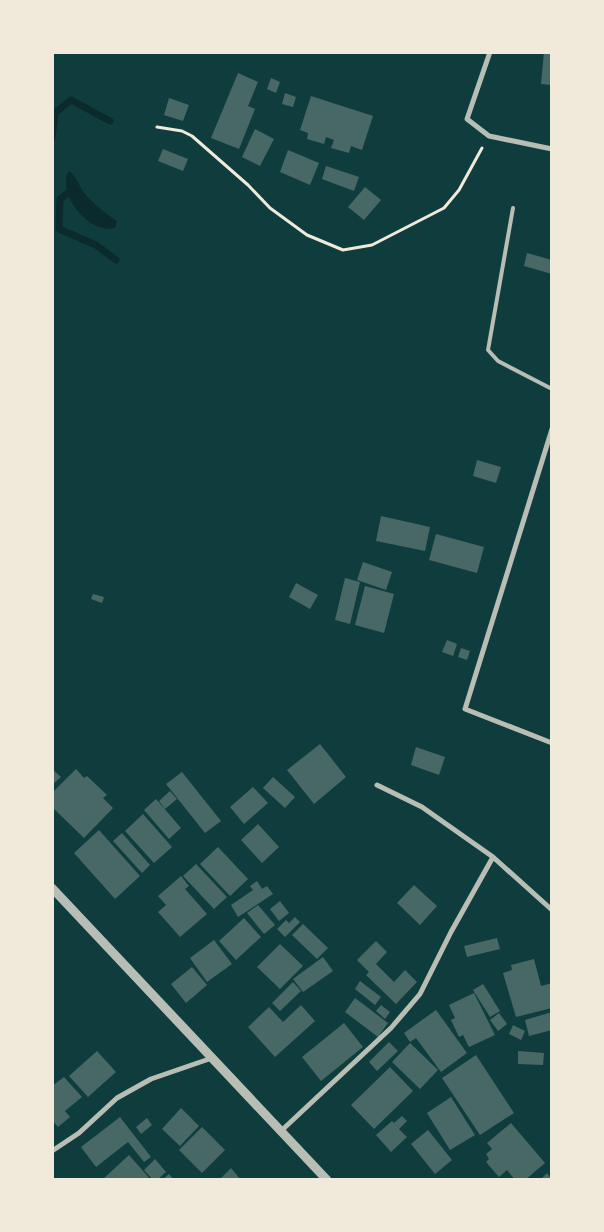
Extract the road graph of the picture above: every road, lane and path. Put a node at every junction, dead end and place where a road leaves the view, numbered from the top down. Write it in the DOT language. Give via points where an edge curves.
graph roads {
  1 [pos="490,52"];
  2 [pos="157,127"];
  3 [pos="489,136"];
  4 [pos="552,149"];
  5 [pos="513,208"];
  6 [pos="552,389"];
  7 [pos="552,429"];
  8 [pos="552,743"];
  9 [pos="377,785"];
  10 [pos="493,857"];
  11 [pos="52,888"];
  12 [pos="552,910"];
  13 [pos="212,1058"];
  14 [pos="281,1131"];
  15 [pos="52,1151"];
  16 [pos="327,1180"];
  1 -- 3 [label="street" via="467,119"];
  2 -- 3 [label="path" via="192,136 270,208 307,235 343,250 372,245 444,208 459,190"];
  3 -- 4 [label="street"];
  5 -- 6 [label="lane" via="488,350 498,361"];
  7 -- 8 [label="street" via="465,710"];
  9 -- 10 [label="street" via="422,807"];
  10 -- 12 [label="street"];
  10 -- 14 [label="street" via="420,994 391,1028"];
  11 -- 13 [label="street"];
  13 -- 14 [label="street"];
  13 -- 15 [label="street" via="151,1079 117,1098 79,1133"];
  14 -- 16 [label="street"];
}
